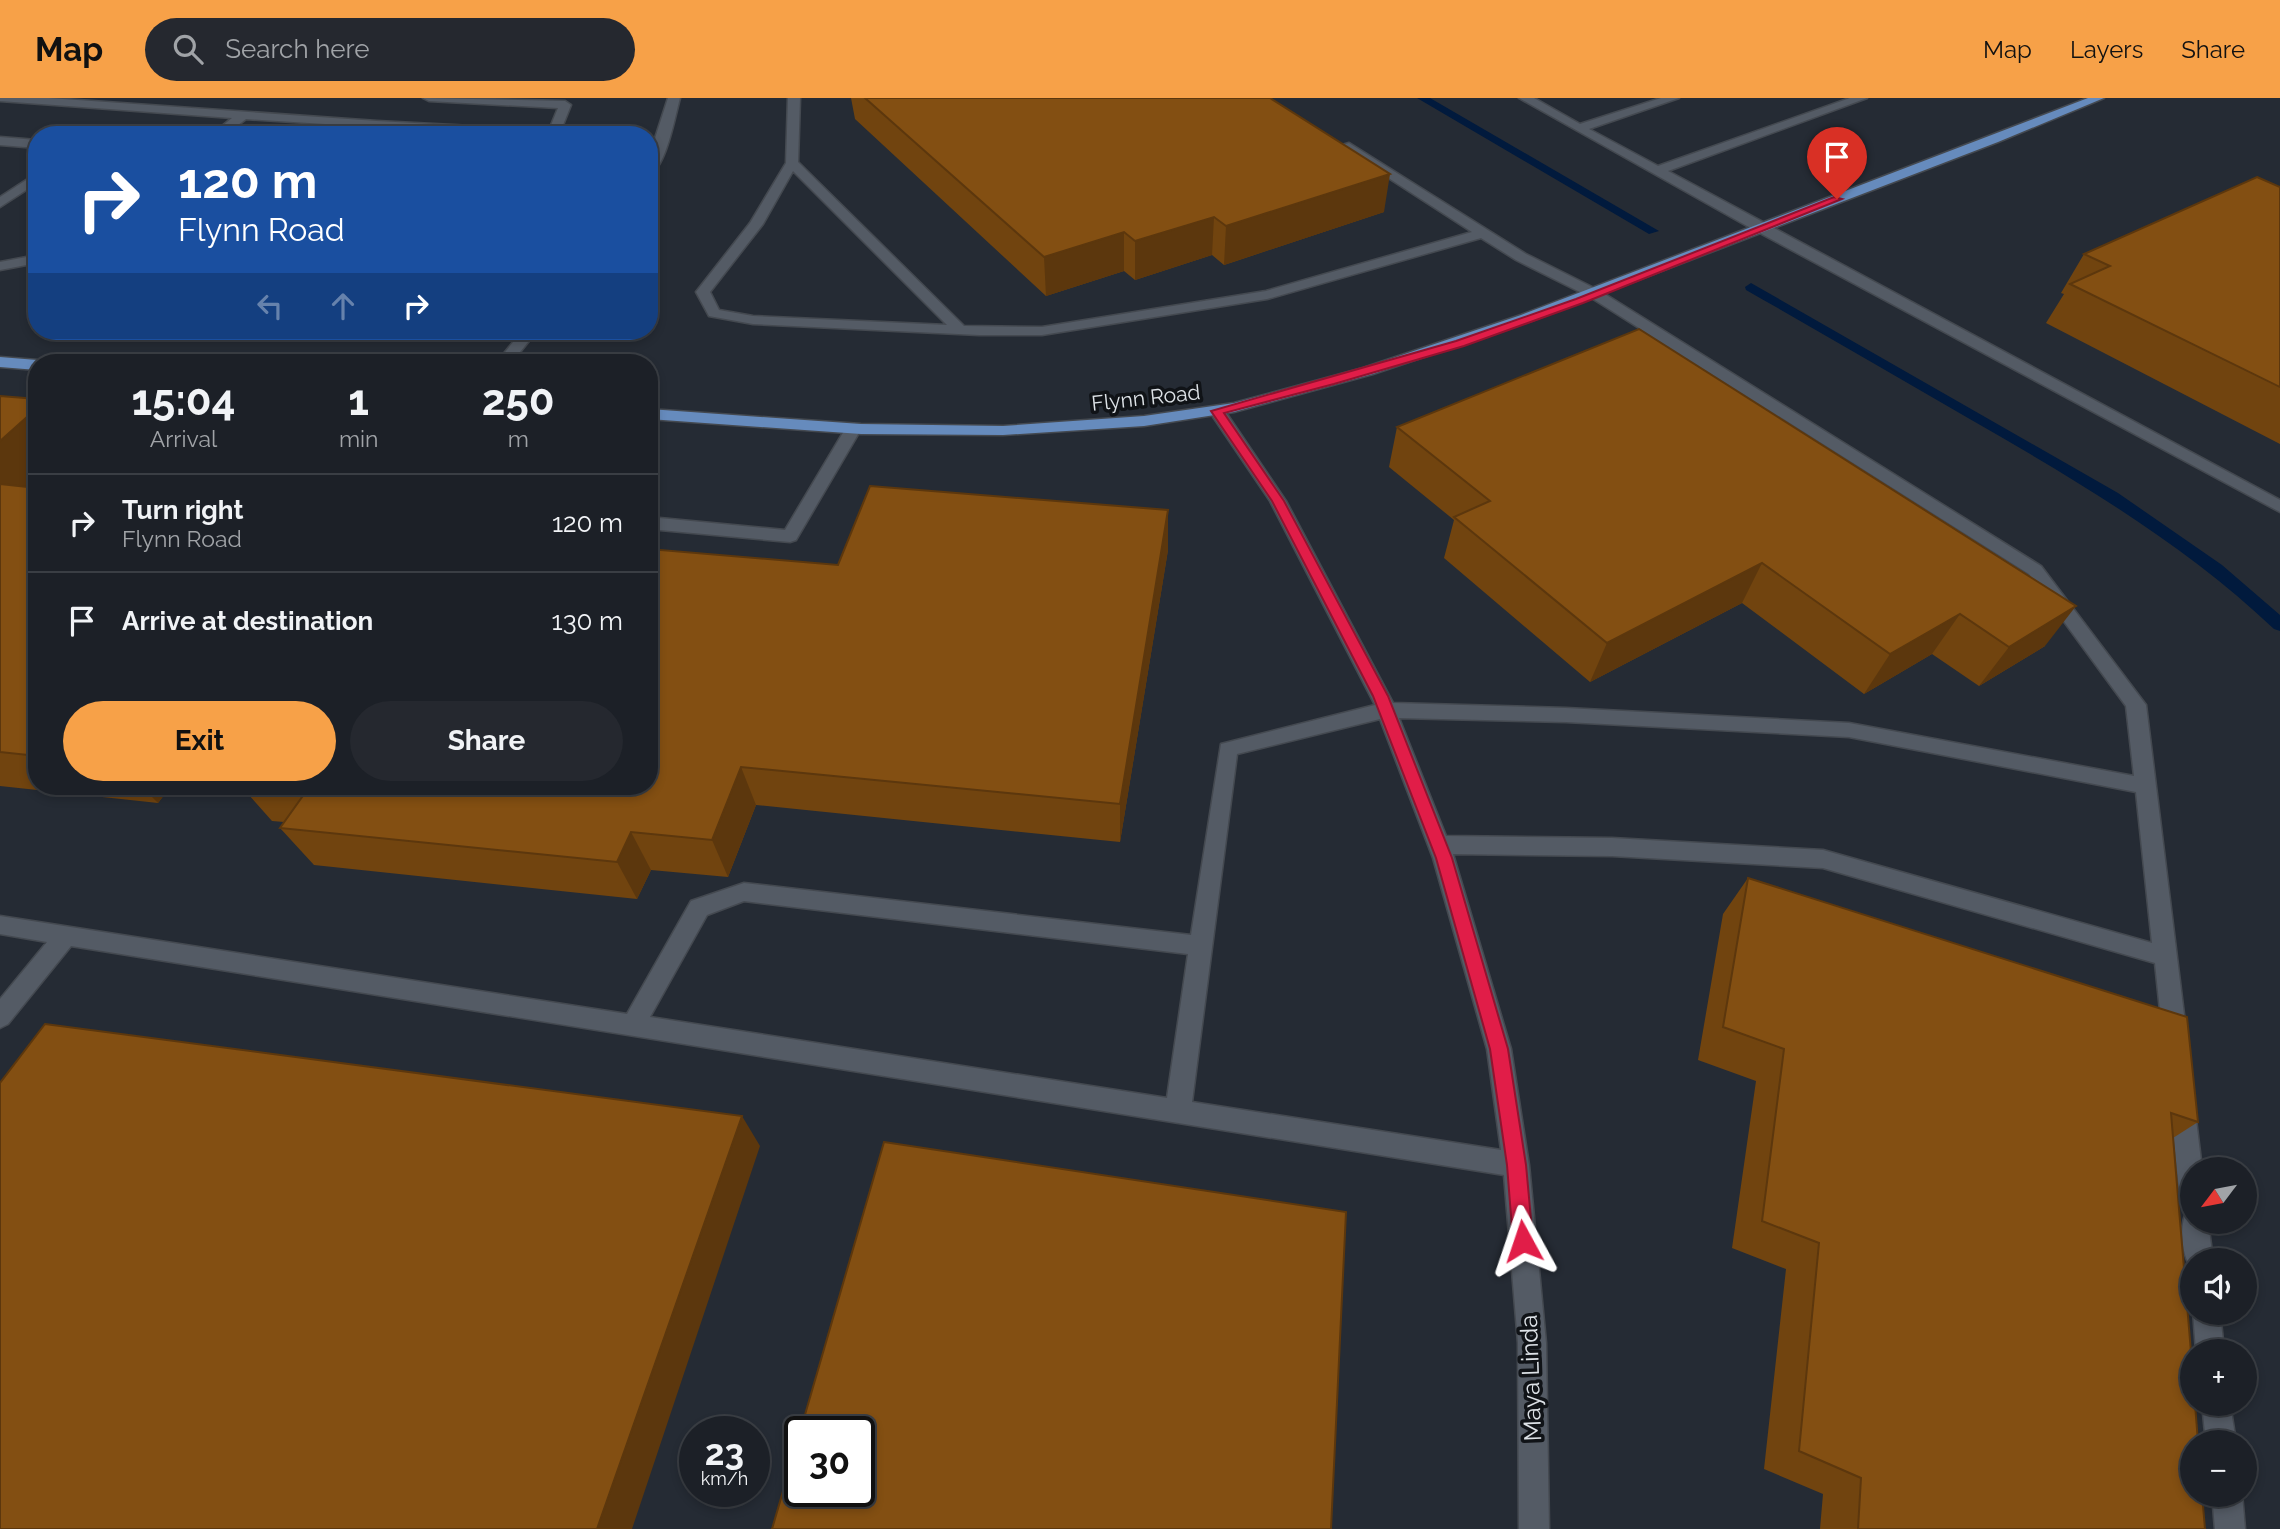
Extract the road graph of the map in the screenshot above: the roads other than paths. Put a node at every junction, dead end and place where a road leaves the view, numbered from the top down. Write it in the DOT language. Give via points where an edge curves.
graph roads {
  1 [pos="0,98"];
  2 [pos="429,98"];
  3 [pos="674,98"];
  4 [pos="794,98"];
  5 [pos="1525,98"];
  6 [pos="1673,98"];
  7 [pos="1861,98"];
  8 [pos="2098,98"];
  9 [pos="244,115"];
  10 [pos="323,121"];
  11 [pos="229,126"];
  12 [pos="318,126"];
  13 [pos="411,126"];
  14 [pos="556,126"];
  15 [pos="1579,128"];
  16 [pos="658,137"];
  17 [pos="0,141"];
  18 [pos="1337,141"];
  19 [pos="28,143"];
  20 [pos="793,163"];
  21 [pos="1657,171"];
  22 [pos="28,183"];
  23 [pos="0,203"];
  24 [pos="1761,228"];
  25 [pos="1483,233"];
  26 [pos="28,261"];
  27 [pos="0,266"];
  28 [pos="1595,294"];
  29 [pos="960,330"];
  30 [pos="522,340"];
  31 [pos="511,354"];
  32 [pos="0,362"];
  33 [pos="28,364"];
  34 [pos="1217,411"];
  35 [pos="658,415"];
  36 [pos="852,430"];
  37 [pos="2280,507"];
  38 [pos="658,524"];
  39 [pos="1386,710"];
  40 [pos="2146,786"];
  41 [pos="1439,845"];
  42 [pos="0,925"];
  43 [pos="65,936"];
  44 [pos="1201,946"];
  45 [pos="2165,956"];
  46 [pos="0,1017"];
  47 [pos="633,1025"];
  48 [pos="1178,1111"];
  49 [pos="2188,1157"];
  50 [pos="1516,1165"];
  51 [pos="2228,1507"];
  52 [pos="1534,1529"];
  53 [pos="2231,1529"];
  1 -- 9 [label="street"];
  2 -- 14 [label="street" via="565,105"];
  3 -- 16 [label="street"];
  4 -- 20 [label="street"];
  5 -- 15 [label="street"];
  6 -- 15 [label="street"];
  7 -- 21 [label="street"];
  8 -- 24 [label="main road, Flynn Road"];
  9 -- 10 [label="street"];
  9 -- 11 [label="street"];
  10 -- 12 [label="street"];
  10 -- 13 [label="street"];
  15 -- 21 [label="street"];
  17 -- 19 [label="street"];
  18 -- 25 [label="street"];
  20 -- 29 [label="street"];
  20 -- 29 [label="street" via="756,223 704,292 714,313 753,320"];
  21 -- 24 [label="street"];
  22 -- 23 [label="street"];
  24 -- 28 [label="main road, Flynn Road"];
  24 -- 37 [label="street"];
  25 -- 28 [label="street"];
  25 -- 29 [label="street" via="1267,295 1042,331"];
  26 -- 27 [label="street"];
  28 -- 34 [label="main road, Flynn Road" via="1460,343"];
  28 -- 40 [label="street" via="2035,570 2136,705"];
  30 -- 31 [label="street"];
  32 -- 33 [label="main road"];
  34 -- 36 [label="main road, Flynn Road" via="1015,431"];
  34 -- 39 [label="street, Maya Linda" via="1278,501"];
  35 -- 36 [label="main road, Flynn Road"];
  36 -- 38 [label="street" via="790,536"];
  39 -- 40 [label="street" via="1849,730"];
  39 -- 41 [label="street, Maya Linda"];
  39 -- 44 [label="street" via="1228,749"];
  40 -- 45 [label="street"];
  41 -- 45 [label="street" via="1612,847 1823,859"];
  41 -- 50 [label="street, Maya Linda" via="1499,1049"];
  42 -- 43 [label="street"];
  43 -- 46 [label="street"];
  43 -- 47 [label="street"];
  44 -- 47 [label="street" via="744,892 699,908"];
  44 -- 48 [label="street"];
  45 -- 49 [label="street"];
  47 -- 48 [label="street"];
  48 -- 50 [label="street"];
  50 -- 52 [label="street, Maya Linda" via="1532,1343"];
  51 -- 53 [label="street"];
}
